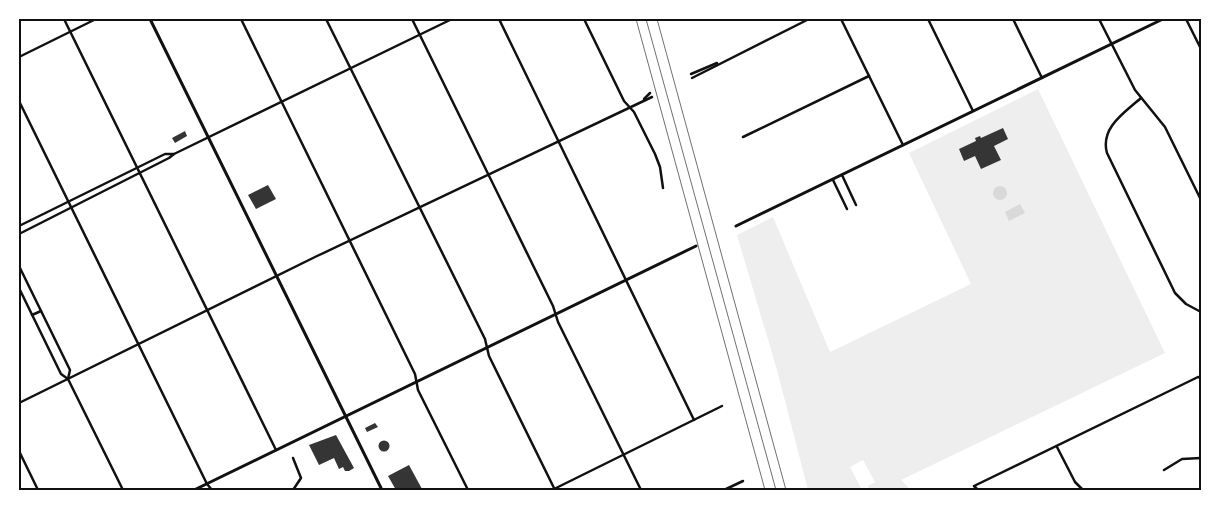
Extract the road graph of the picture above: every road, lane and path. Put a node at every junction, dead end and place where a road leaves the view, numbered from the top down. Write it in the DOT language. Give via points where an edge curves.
graph roads {
  1 [pos="64,19"];
  2 [pos="96,19"];
  3 [pos="150,19"];
  4 [pos="240,19"];
  5 [pos="326,19"];
  6 [pos="412,19"];
  7 [pos="452,19"];
  8 [pos="499,19"];
  9 [pos="584,19"];
  10 [pos="809,19"];
  11 [pos="841,19"];
  12 [pos="928,19"];
  13 [pos="1013,19"];
  14 [pos="1099,19"];
  15 [pos="1162,19"];
  16 [pos="1186,19"];
  17 [pos="70,32"];
  18 [pos="420,34"];
  19 [pos="1111,44"];
  20 [pos="1201,50"];
  21 [pos="19,57"];
  22 [pos="718,63"];
  23 [pos="350,68"];
  24 [pos="690,74"];
  25 [pos="869,76"];
  26 [pos="692,78"];
  27 [pos="1042,78"];
  28 [pos="650,93"];
  29 [pos="652,97"];
  30 [pos="1141,98"];
  31 [pos="643,100"];
  32 [pos="19,101"];
  33 [pos="281,101"];
  34 [pos="629,106"];
  35 [pos="973,111"];
  36 [pos="208,137"];
  37 [pos="743,137"];
  38 [pos="558,140"];
  39 [pos="903,146"];
  40 [pos="174,154"];
  41 [pos="137,168"];
  42 [pos="139,173"];
  43 [pos="489,174"];
  44 [pos="842,175"];
  45 [pos="833,180"];
  46 [pos="663,188"];
  47 [pos="1201,200"];
  48 [pos="68,201"];
  49 [pos="856,205"];
  50 [pos="71,208"];
  51 [pos="418,208"];
  52 [pos="847,209"];
  53 [pos="19,226"];
  54 [pos="736,226"];
  55 [pos="19,234"];
  56 [pos="350,241"];
  57 [pos="696,246"];
  58 [pos="19,266"];
  59 [pos="276,276"];
  60 [pos="625,280"];
  61 [pos="19,288"];
  62 [pos="41,311"];
  63 [pos="207,311"];
  64 [pos="1201,312"];
  65 [pos="555,313"];
  66 [pos="32,315"];
  67 [pos="138,344"];
  68 [pos="486,346"];
  69 [pos="1201,378"];
  70 [pos="68,379"];
  71 [pos="416,380"];
  72 [pos="19,403"];
  73 [pos="722,406"];
  74 [pos="345,416"];
  75 [pos="694,420"];
  76 [pos="1057,447"];
  77 [pos="276,450"];
  78 [pos="19,451"];
  79 [pos="623,455"];
  80 [pos="294,458"];
  81 [pos="1201,458"];
  82 [pos="1164,470"];
  83 [pos="743,481"];
  84 [pos="206,484"];
  85 [pos="38,490"];
  86 [pos="123,490"];
  87 [pos="194,490"];
  88 [pos="212,490"];
  89 [pos="293,490"];
  90 [pos="382,490"];
  91 [pos="468,490"];
  92 [pos="554,490"];
  93 [pos="640,490"];
  94 [pos="724,490"];
  95 [pos="978,490"];
  96 [pos="1083,490"];
  1 -- 17 [label="street"];
  2 -- 17 [label="street"];
  3 -- 36 [label="street"];
  4 -- 33 [label="street"];
  5 -- 23 [label="street"];
  6 -- 18 [label="street"];
  7 -- 18 [label="street"];
  8 -- 38 [label="street"];
  9 -- 34 [label="street"];
  10 -- 22 [label="street"];
  11 -- 25 [label="street"];
  12 -- 35 [label="street"];
  13 -- 27 [label="street"];
  14 -- 19 [label="street"];
  15 -- 19 [label="street"];
  16 -- 20 [label="street"];
  17 -- 21 [label="street"];
  17 -- 41 [label="street"];
  18 -- 23 [label="street"];
  18 -- 43 [label="street"];
  19 -- 27 [label="street"];
  19 -- 30 [label="street"];
  22 -- 24 [label="street"];
  22 -- 26 [label="street"];
  23 -- 33 [label="street"];
  23 -- 51 [label="street"];
  25 -- 37 [label="street"];
  25 -- 39 [label="street"];
  27 -- 35 [label="street"];
  28 -- 31 [label="street"];
  29 -- 31 [label="street"];
  30 -- 47 [label="street" via="1165,127"];
  30 -- 64 [label="street" via="1111,126 1105,147 1175,293"];
  31 -- 34 [label="street"];
  32 -- 48 [label="street"];
  33 -- 36 [label="street"];
  33 -- 56 [label="street"];
  34 -- 38 [label="street"];
  34 -- 46 [label="street" via="655,154"];
  35 -- 39 [label="street"];
  36 -- 40 [label="street"];
  36 -- 59 [label="street"];
  38 -- 43 [label="street"];
  38 -- 60 [label="street"];
  39 -- 44 [label="street"];
  40 -- 41 [label="street" via="165,154"];
  40 -- 42 [label="street"];
  41 -- 42 [label="street"];
  41 -- 48 [label="street"];
  42 -- 50 [label="street"];
  42 -- 63 [label="street"];
  43 -- 51 [label="street"];
  43 -- 65 [label="street"];
  44 -- 45 [label="street"];
  44 -- 49 [label="street"];
  45 -- 52 [label="street"];
  45 -- 54 [label="street"];
  48 -- 50 [label="street"];
  48 -- 53 [label="street"];
  50 -- 55 [label="street"];
  50 -- 67 [label="street"];
  51 -- 56 [label="street"];
  51 -- 68 [label="street"];
  56 -- 59 [label="street"];
  56 -- 71 [label="street"];
  57 -- 60 [label="street"];
  58 -- 62 [label="street"];
  59 -- 63 [label="street"];
  59 -- 74 [label="street"];
  60 -- 65 [label="street"];
  60 -- 75 [label="street"];
  61 -- 66 [label="street"];
  62 -- 66 [label="street"];
  62 -- 70 [label="street" via="70,370"];
  63 -- 67 [label="street"];
  63 -- 77 [label="street"];
  65 -- 68 [label="street"];
  65 -- 79 [label="street"];
  66 -- 70 [label="street" via="61,374"];
  67 -- 70 [label="street"];
  67 -- 84 [label="street"];
  68 -- 71 [label="street"];
  68 -- 92 [label="street"];
  69 -- 76 [label="street"];
  70 -- 72 [label="street"];
  70 -- 86 [label="street"];
  71 -- 74 [label="street"];
  71 -- 91 [label="street"];
  73 -- 75 [label="street"];
  74 -- 77 [label="street"];
  74 -- 90 [label="street"];
  75 -- 79 [label="street"];
  76 -- 95 [label="street" via="974,486"];
  76 -- 96 [label="street" via="1075,482"];
  77 -- 84 [label="street"];
  78 -- 85 [label="street"];
  79 -- 92 [label="street"];
  79 -- 93 [label="street"];
  80 -- 89 [label="street" via="300,478"];
  81 -- 82 [label="street" via="1182,459"];
  83 -- 94 [label="street"];
  84 -- 87 [label="street"];
  84 -- 88 [label="street"];
}
